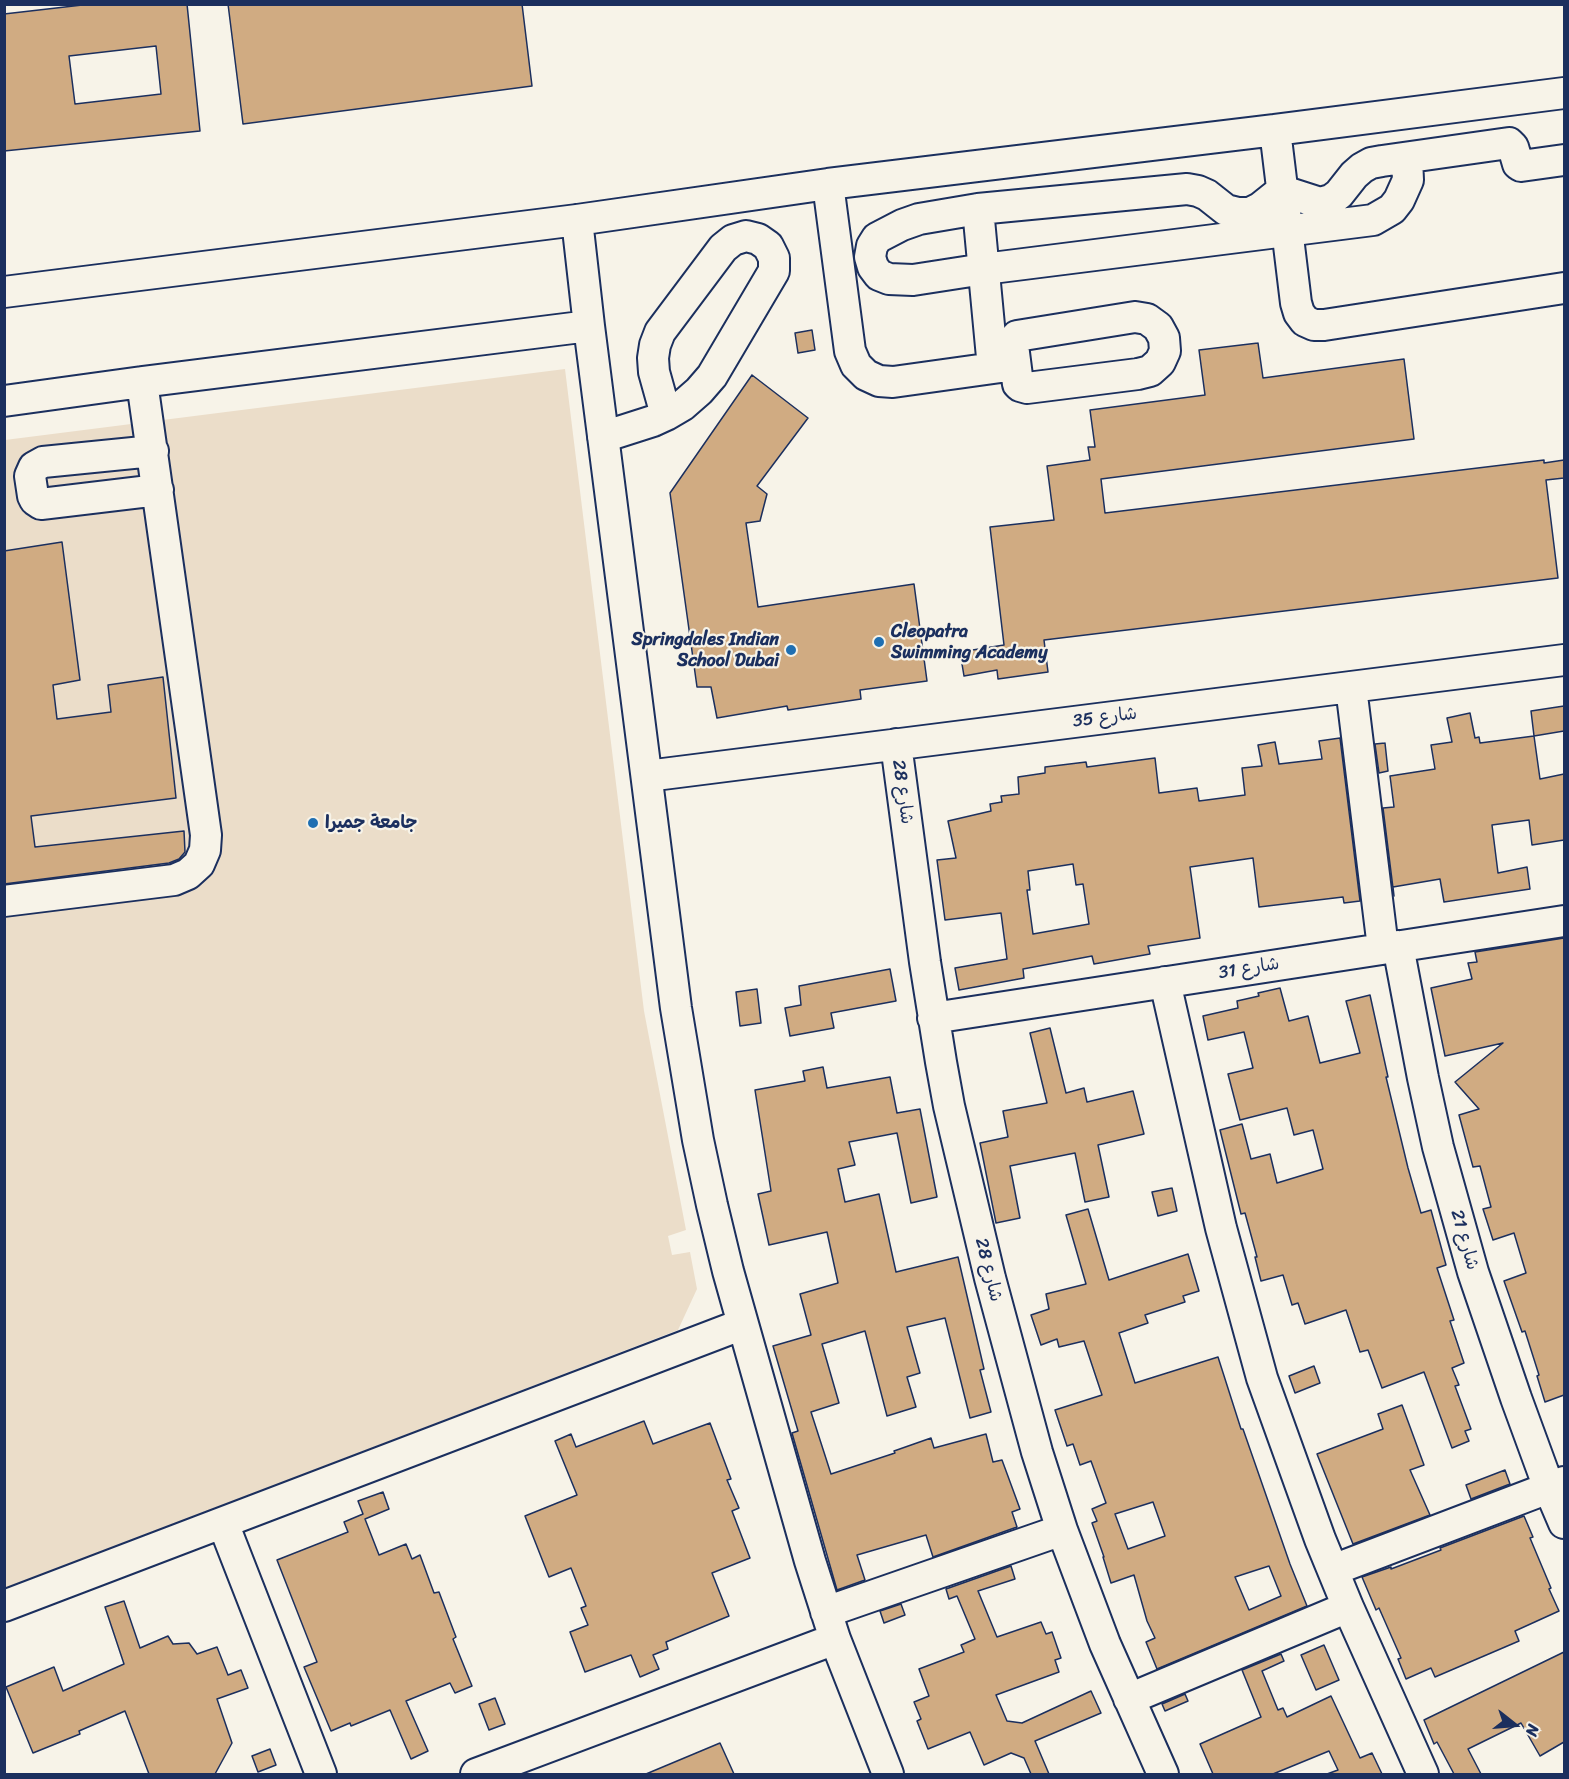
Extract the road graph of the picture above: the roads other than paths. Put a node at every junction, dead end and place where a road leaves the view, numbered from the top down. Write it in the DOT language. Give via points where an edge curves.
graph roads {
  1 [pos="1564,93"];
  2 [pos="1275,130"];
  3 [pos="1407,158"];
  4 [pos="1564,159"];
  5 [pos="828,184"];
  6 [pos="1282,194"];
  7 [pos="978,209"];
  8 [pos="577,220"];
  9 [pos="1287,230"];
  10 [pos="984,268"];
  11 [pos="1564,288"];
  12 [pos="4,292"];
  13 [pos="589,326"];
  14 [pos="1004,366"];
  15 [pos="142,382"];
  16 [pos="4,401"];
  17 [pos="666,415"];
  18 [pos="603,437"];
  19 [pos="153,451"];
  20 [pos="158,490"];
  21 [pos="1564,660"];
  22 [pos="1351,687"];
  23 [pos="896,744"];
  24 [pos="646,776"];
  25 [pos="4,901"];
  26 [pos="1564,921"];
  27 [pos="1391,947"];
  28 [pos="1165,982"];
  29 [pos="933,1018"];
  30 [pos="742,1324"];
  31 [pos="1557,1485"];
  32 [pos="223,1523"];
  33 [pos="1564,1523"];
  34 [pos="1062,1530"];
  35 [pos="1333,1570"];
  36 [pos="4,1606"];
  37 [pos="1348,1607"];
  38 [pos="830,1626"];
  39 [pos="1129,1699"];
  40 [pos="321,1774"];
  41 [pos="476,1774"];
  42 [pos="888,1774"];
  43 [pos="1163,1774"];
  44 [pos="1423,1774"];
  1 -- 2 [label="street"];
  2 -- 5 [label="street"];
  2 -- 6 [label="street"];
  3 -- 4 [label="street" via="1509,143 1521,166"];
  3 -- 6 [label="street" via="1362,168 1331,201"];
  3 -- 9 [label="street" via="1405,190 1383,215 1362,222"];
  5 -- 8 [label="street"];
  5 -- 14 [label="street" via="850,351 856,365 879,381 893,382"];
  6 -- 7 [label="street" via="1250,213 1226,210 1207,195 1186,189"];
  6 -- 9 [label="street"];
  7 -- 10 [label="street"];
  7 -- 10 [label="street" via="902,225 877,238 870,257 879,275 889,279 927,278"];
  8 -- 12 [label="street"];
  8 -- 13 [label="street"];
  9 -- 10 [label="street"];
  9 -- 11 [label="street" via="1296,303 1305,321 1314,325"];
  10 -- 14 [label="street"];
  13 -- 15 [label="street"];
  13 -- 18 [label="street"];
  14 -- 14 [label="street" via="1024,388 1138,374 1150,371 1160,362 1165,351 1164,338 1148,319 1135,317 1020,335 1014,338"];
  15 -- 16 [label="street"];
  15 -- 19 [label="street"];
  17 -- 17 [label="street" via="691,398 712,376 768,283 774,271 774,258 768,246 758,239 746,236 723,248 660,332 653,365"];
  17 -- 18 [label="street"];
  18 -- 24 [label="street"];
  19 -- 20 [label="street"];
  19 -- 20 [label="street" via="43,462 34,467 30,476 33,496 41,504"];
  20 -- 25 [label="street" via="205,850 199,864 174,880"];
  21 -- 22 [label="street, شارع 35"];
  22 -- 23 [label="street, شارع 35"];
  22 -- 27 [label="street, شارع 21"];
  23 -- 24 [label="street, شارع 35"];
  23 -- 29 [label="street, شارع 28"];
  24 -- 30 [label="street" via="686,1074 712,1206"];
  26 -- 27 [label="street, شارع 31"];
  27 -- 28 [label="street, شارع 31"];
  27 -- 31 [label="street, شارع 21" via="1438,1147 1473,1272 1493,1335"];
  28 -- 29 [label="street, شارع 31"];
  28 -- 35 [label="street" via="1240,1304"];
  29 -- 34 [label="street, شارع 28" via="949,1106 990,1278"];
  30 -- 32 [label="street"];
  30 -- 38 [label="street"];
  31 -- 33 [label="street, شارع 21"];
  31 -- 35 [label="street"];
  32 -- 36 [label="street"];
  32 -- 40 [label="street"];
  34 -- 38 [label="street"];
  34 -- 39 [label="street, شارع 28"];
  35 -- 37 [label="street"];
  37 -- 39 [label="street"];
  37 -- 44 [label="street"];
  38 -- 41 [label="street"];
  38 -- 42 [label="street"];
  39 -- 43 [label="street, شارع 28"];
}
